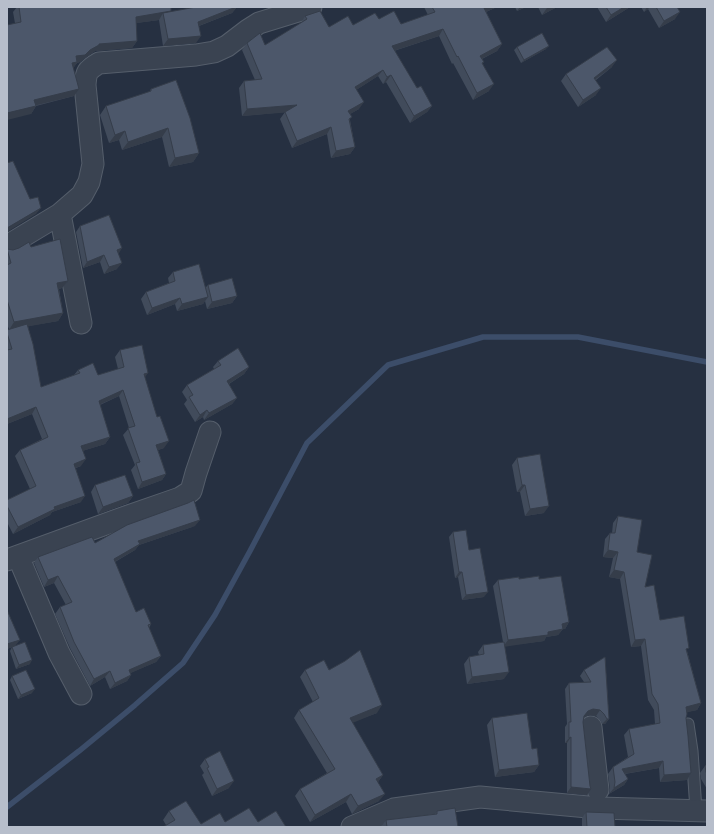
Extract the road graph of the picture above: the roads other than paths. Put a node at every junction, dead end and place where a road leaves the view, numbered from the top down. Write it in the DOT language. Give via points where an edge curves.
graph roads {
  1 [pos="311,7"];
  2 [pos="60,214"];
  3 [pos="7,246"];
  4 [pos="81,323"];
  5 [pos="210,432"];
  6 [pos="12,558"];
  7 [pos="81,694"];
  8 [pos="688,724"];
  9 [pos="591,727"];
  10 [pos="598,800"];
  11 [pos="701,810"];
  12 [pos="352,827"];
  1 -- 2 [label="street" via="259,23 214,52 99,63 90,68 85,85 93,164 89,182 82,195"];
  2 -- 3 [label="street"];
  2 -- 4 [label="street"];
  5 -- 6 [label="street" via="191,491 180,498"];
  6 -- 7 [label="street"];
  8 -- 11 [label="lane"];
  9 -- 10 [label="street"];
  10 -- 11 [label="street"];
  10 -- 12 [label="street" via="480,797 394,809"];
}
